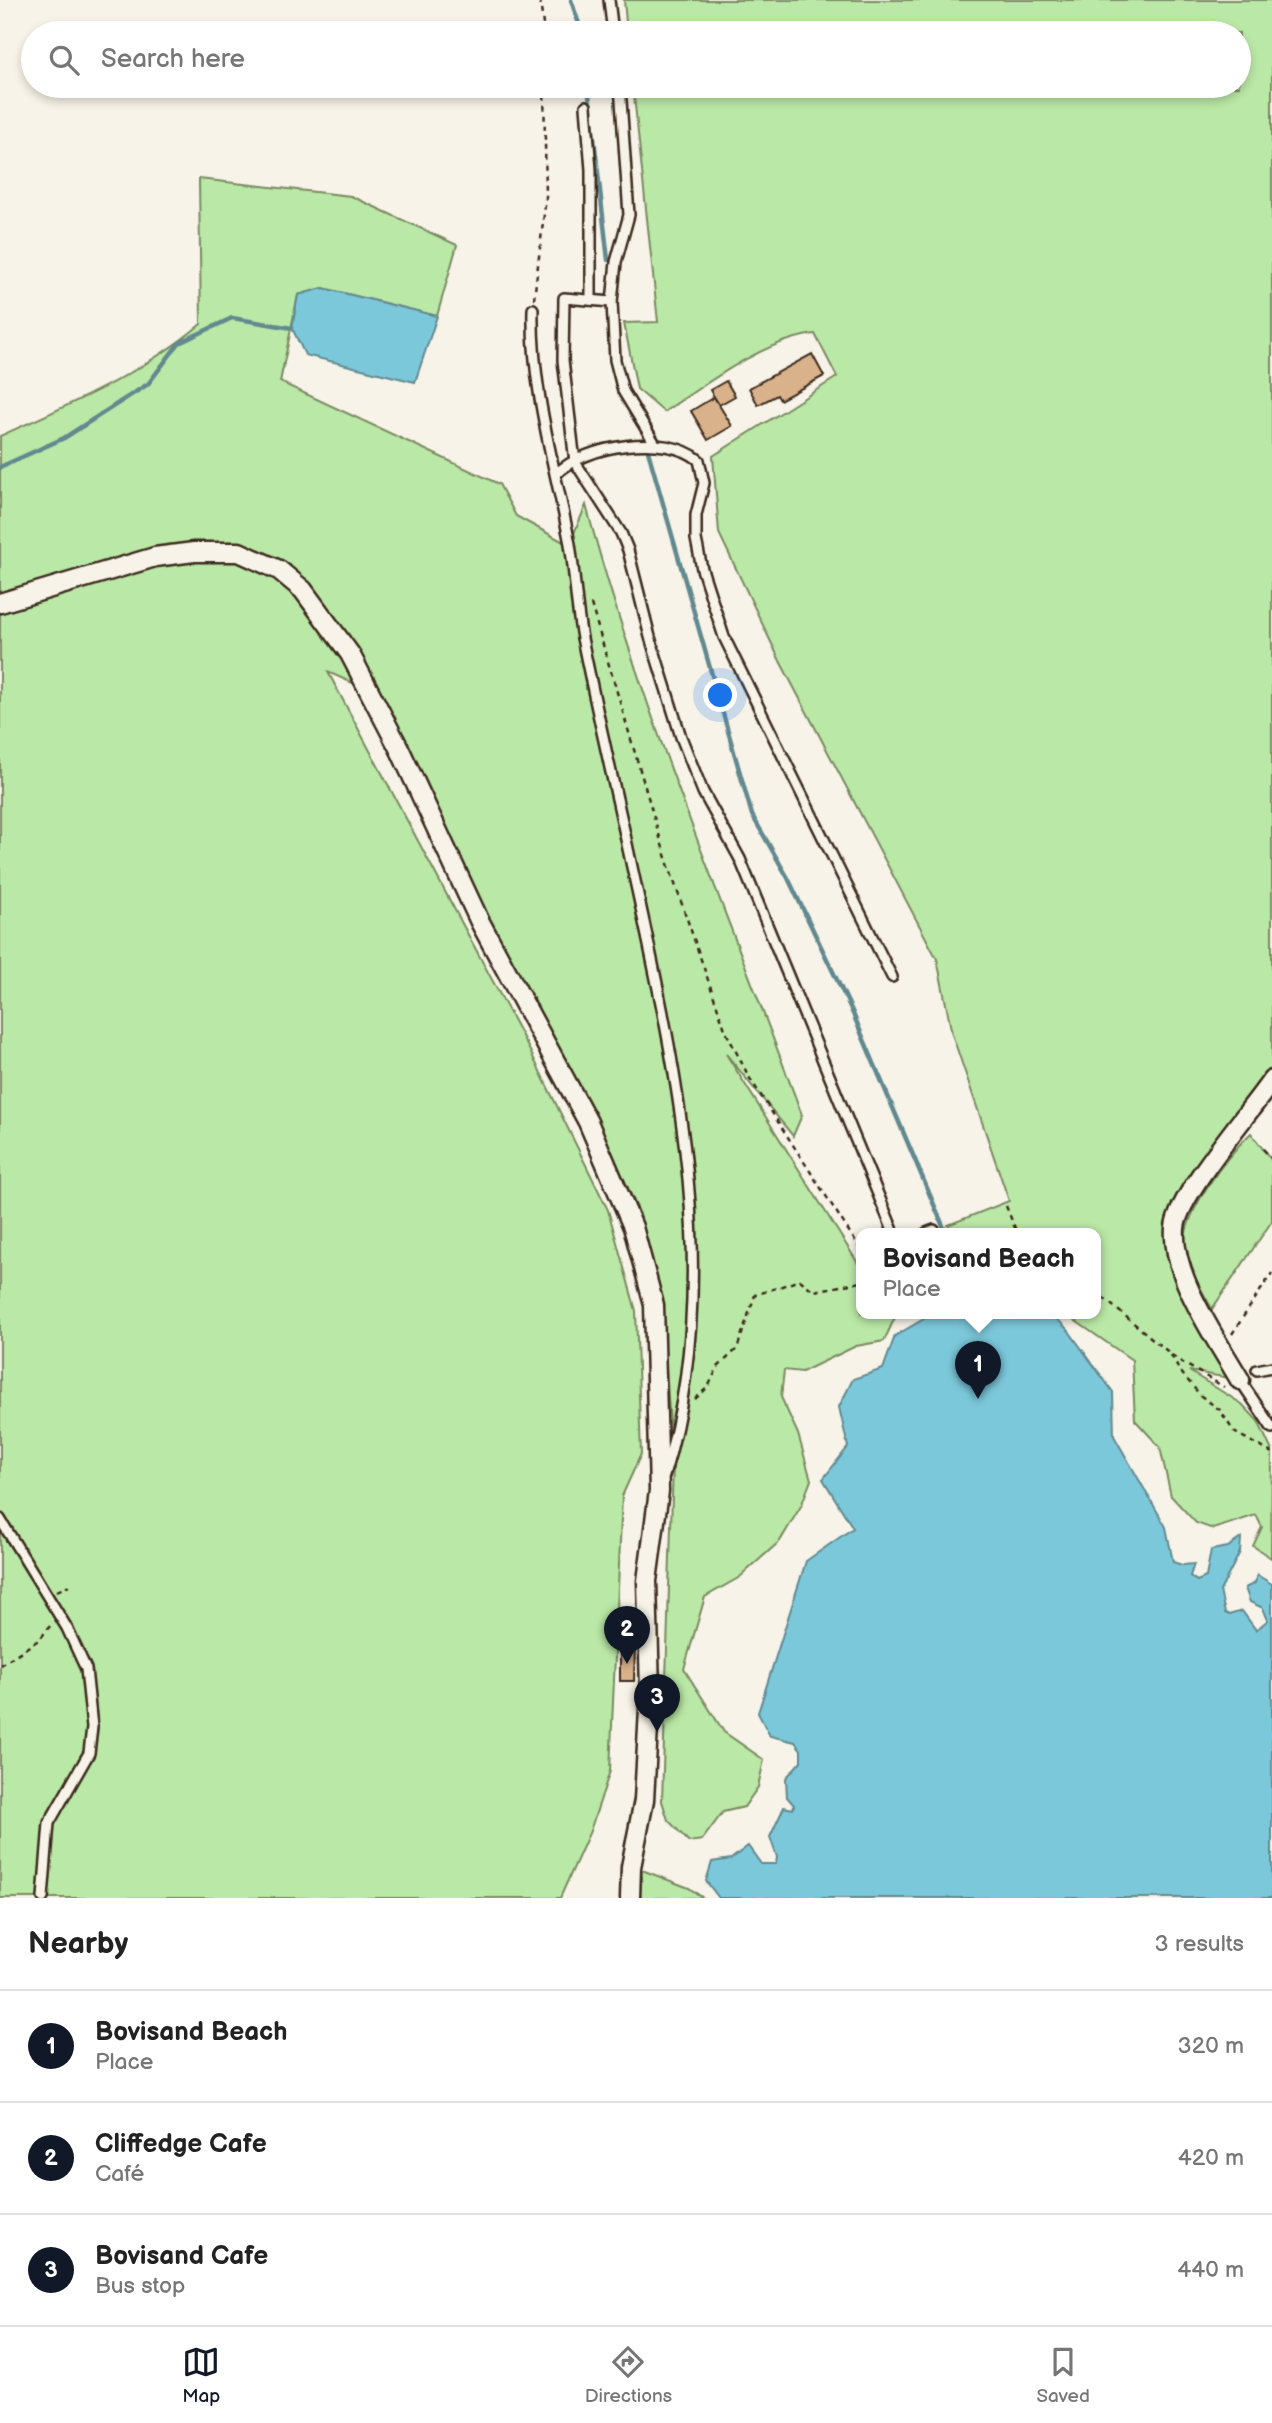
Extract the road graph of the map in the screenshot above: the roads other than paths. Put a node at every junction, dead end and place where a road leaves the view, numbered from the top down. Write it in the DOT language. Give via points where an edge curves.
graph roads {
  1 [pos="609,0"];
  2 [pos="612,21"];
  3 [pos="621,98"];
  4 [pos="586,106"];
  5 [pos="591,300"];
  6 [pos="612,302"];
  7 [pos="533,309"];
  8 [pos="654,442"];
  9 [pos="575,462"];
  10 [pos="556,474"];
  11 [pos="0,603"];
  12 [pos="892,977"];
  13 [pos="1272,1080"];
  14 [pos="892,1228"];
  15 [pos="1272,1367"];
  16 [pos="1257,1370"];
  17 [pos="1240,1380"];
  18 [pos="1272,1428"];
  19 [pos="659,1491"];
  20 [pos="0,1519"];
  21 [pos="43,1898"];
  22 [pos="631,1898"];
  1 -- 2 [label="lane"];
  3 -- 6 [label="lane" via="629,215 616,262"];
  4 -- 5 [label="lane"];
  5 -- 6 [label="lane"];
  5 -- 9 [label="lane" via="564,298 563,360"];
  6 -- 8 [label="lane" via="615,360 624,391"];
  7 -- 10 [label="lane" via="537,383"];
  8 -- 9 [label="lane"];
  8 -- 12 [label="lane" via="693,454 702,464 704,483 696,539 724,637"];
  9 -- 10 [label="lane"];
  9 -- 14 [label="lane" via="621,533 681,737 703,792 740,859"];
  10 -- 19 [label="lane" via="582,636 653,966 680,1120 692,1228 694,1312 686,1383"];
  11 -- 19 [label="street" via="155,556 194,552 239,552 279,569 303,590 350,654 400,750 480,922 588,1122 633,1227 654,1305"];
  13 -- 17 [label="street" via="1222,1144 1175,1226 1176,1252 1188,1284"];
  15 -- 16 [label="lane"];
  17 -- 18 [label="lane"];
  19 -- 22 [label="street" via="647,1581 650,1691 644,1800 631,1867"];
  20 -- 21 [label="lane" via="60,1616 86,1669 92,1727 89,1753 49,1823"];
}
